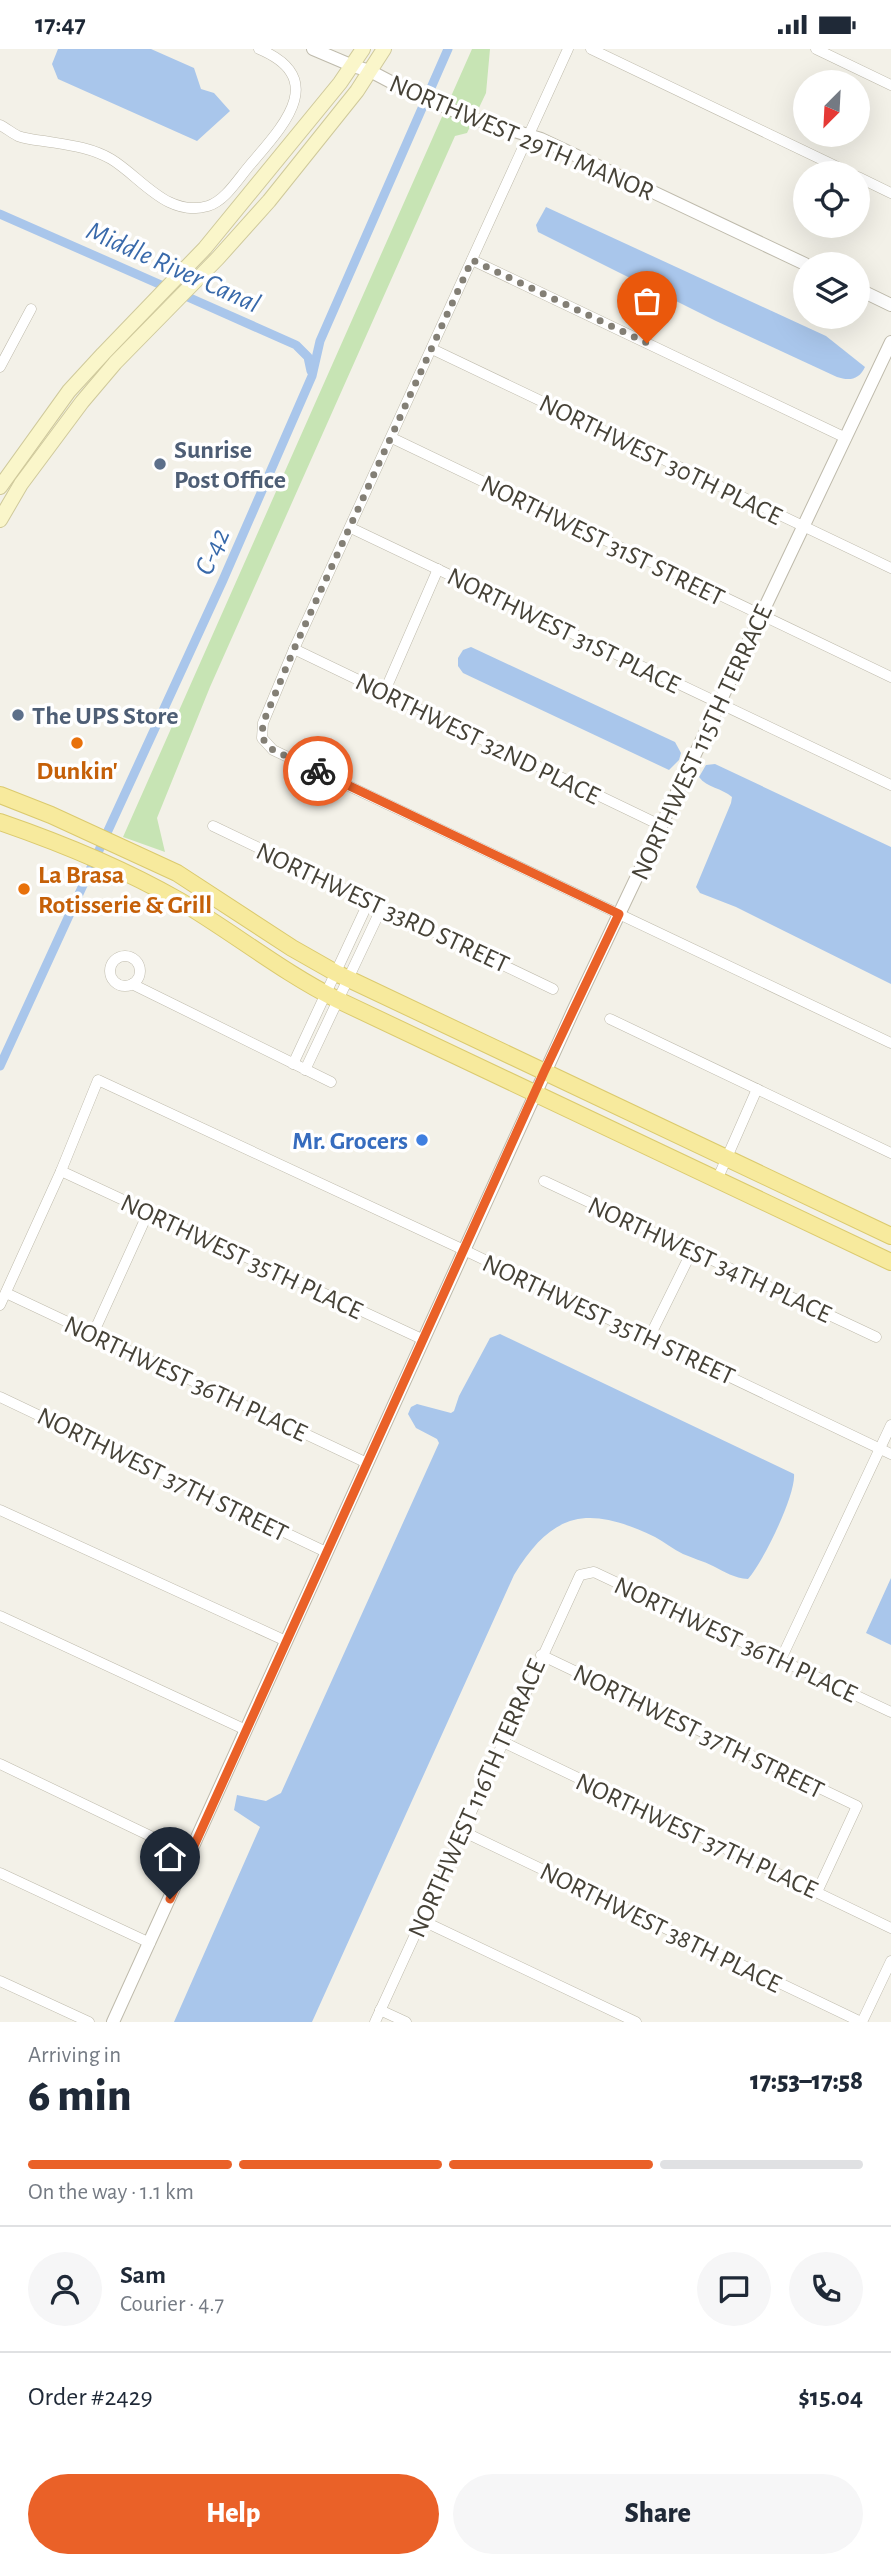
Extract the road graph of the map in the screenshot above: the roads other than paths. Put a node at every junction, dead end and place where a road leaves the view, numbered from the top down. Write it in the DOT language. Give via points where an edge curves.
graph roads {
  1 [pos="259,49"];
  2 [pos="313,49"];
  3 [pos="363,49"];
  4 [pos="384,49"];
  5 [pos="568,49"];
  6 [pos="590,49"];
  7 [pos="816,49"];
  8 [pos="353,67"];
  9 [pos="370,71"];
  10 [pos="891,85"];
  11 [pos="0,125"];
  12 [pos="529,135"];
  13 [pos="825,161"];
  14 [pos="870,183"];
  15 [pos="891,193"];
  16 [pos="793,258"];
  17 [pos="472,260"];
  18 [pos="870,295"];
  19 [pos="891,305"];
  20 [pos="31,309"];
  21 [pos="891,342"];
  22 [pos="432,349"];
  23 [pos="0,367"];
  24 [pos="391,438"];
  25 [pos="846,438"];
  26 [pos="0,487"];
  27 [pos="0,520"];
  28 [pos="804,527"];
  29 [pos="351,528"];
  30 [pos="891,568"];
  31 [pos="439,569"];
  32 [pos="761,615"];
  33 [pos="294,649"];
  34 [pos="891,677"];
  35 [pos="384,693"];
  36 [pos="718,704"];
  37 [pos="891,786"];
  38 [pos="0,795"];
  39 [pos="0,822"];
  40 [pos="213,826"];
  41 [pos="662,826"];
  42 [pos="369,901"];
  43 [pos="382,907"];
  44 [pos="619,914"];
  45 [pos="342,976"];
  46 [pos="132,984"];
  47 [pos="553,989"];
  48 [pos="332,997"];
  49 [pos="611,1019"];
  50 [pos="891,1043"];
  51 [pos="293,1064"];
  52 [pos="305,1070"];
  53 [pos="544,1072"];
  54 [pos="331,1082"];
  55 [pos="757,1089"];
  56 [pos="535,1093"];
  57 [pos="891,1153"];
  58 [pos="726,1158"];
  59 [pos="61,1171"];
  60 [pos="717,1179"];
  61 [pos="544,1181"];
  62 [pos="148,1213"];
  63 [pos="891,1236"];
  64 [pos="464,1250"];
  65 [pos="692,1251"];
  66 [pos="891,1262"];
  67 [pos="6,1293"];
  68 [pos="0,1305"];
  69 [pos="93,1334"];
  70 [pos="876,1337"];
  71 [pos="649,1338"];
  72 [pos="424,1340"];
  73 [pos="0,1397"];
  74 [pos="891,1425"];
  75 [pos="880,1448"];
  76 [pos="891,1454"];
  77 [pos="367,1463"];
  78 [pos="0,1510"];
  79 [pos="326,1552"];
  80 [pos="580,1575"];
  81 [pos="0,1616"];
  82 [pos="286,1641"];
  83 [pos="541,1655"];
  84 [pos="780,1659"];
  85 [pos="891,1712"];
  86 [pos="246,1730"];
  87 [pos="503,1742"];
  88 [pos="0,1764"];
  89 [pos="462,1831"];
  90 [pos="190,1854"];
  91 [pos="0,1873"];
  92 [pos="817,1892"];
  93 [pos="421,1920"];
  94 [pos="891,1928"];
  95 [pos="150,1943"];
  96 [pos="891,1961"];
  97 [pos="0,1980"];
  98 [pos="380,2010"];
  99 [pos="89,2022"];
  100 [pos="113,2022"];
  101 [pos="375,2022"];
  102 [pos="406,2022"];
  103 [pos="636,2022"];
  104 [pos="861,2022"];
  1 -- 11 [label="street" via="278,57 290,69 297,92 291,112 222,198 209,206 174,204 155,195 113,160 85,147 19,137"];
  2 -- 8 [label="street, NORTHWEST 29TH MANOR"];
  3 -- 8 [label="main road"];
  4 -- 9 [label="main road"];
  5 -- 12 [label="street"];
  6 -- 13 [label="street"];
  7 -- 10 [label="street"];
  8 -- 9 [label="street, NORTHWEST 29TH MANOR"];
  8 -- 26 [label="main road" via="205,248 69,391"];
  9 -- 12 [label="street, NORTHWEST 29TH MANOR" via="496,127"];
  9 -- 27 [label="main road" via="269,201 82,402"];
  12 -- 16 [label="street, NORTHWEST 29TH MANOR"];
  12 -- 17 [label="street"];
  14 -- 15 [label="street"];
  17 -- 22 [label="street"];
  17 -- 25 [label="street"];
  18 -- 19 [label="street"];
  20 -- 23 [label="street"];
  21 -- 25 [label="street, NORTHWEST 115TH TERRACE"];
  22 -- 24 [label="street"];
  22 -- 28 [label="street, NORTHWEST 30TH PLACE"];
  24 -- 29 [label="street"];
  24 -- 32 [label="street, NORTHWEST 31ST STREET"];
  25 -- 28 [label="street, NORTHWEST 115TH TERRACE"];
  28 -- 30 [label="street, NORTHWEST 30TH PLACE"];
  28 -- 32 [label="street, NORTHWEST 115TH TERRACE"];
  29 -- 31 [label="street, NORTHWEST 31ST PLACE"];
  29 -- 33 [label="street"];
  31 -- 35 [label="street"];
  31 -- 36 [label="street, NORTHWEST 31ST PLACE"];
  32 -- 34 [label="street, NORTHWEST 31ST STREET"];
  32 -- 36 [label="street, NORTHWEST 115TH TERRACE"];
  33 -- 35 [label="street, NORTHWEST 32ND PLACE"];
  33 -- 44 [label="street" via="263,723 262,738 273,750"];
  35 -- 41 [label="street, NORTHWEST 32ND PLACE"];
  36 -- 37 [label="street, NORTHWEST 31ST PLACE"];
  36 -- 41 [label="street, NORTHWEST 115TH TERRACE"];
  38 -- 45 [label="main road" via="197,884"];
  39 -- 48 [label="main road" via="64,846 180,901"];
  40 -- 42 [label="street, NORTHWEST 33RD STREET"];
  41 -- 44 [label="street, NORTHWEST 115TH TERRACE"];
  42 -- 43 [label="street, NORTHWEST 33RD STREET"];
  42 -- 45 [label="street"];
  43 -- 45 [label="street"];
  43 -- 47 [label="street, NORTHWEST 33RD STREET"];
  44 -- 50 [label="street"];
  44 -- 53 [label="street, NORTHWEST 115TH TERRACE"];
  45 -- 48 [label="street"];
  45 -- 53 [label="main road"];
  46 -- 51 [label="street"];
  48 -- 51 [label="street"];
  48 -- 52 [label="street"];
  48 -- 56 [label="main road"];
  49 -- 55 [label="street"];
  51 -- 52 [label="street"];
  52 -- 54 [label="street"];
  53 -- 56 [label="street, NORTHWEST 115TH TERRACE"];
  53 -- 58 [label="main road"];
  55 -- 57 [label="street"];
  55 -- 58 [label="street"];
  56 -- 60 [label="main road"];
  56 -- 64 [label="street, NORTHWEST 115TH TERRACE"];
  58 -- 60 [label="street"];
  58 -- 63 [label="main road"];
  59 -- 62 [label="street, NORTHWEST 35TH PLACE"];
  59 -- 64 [label="street, NORTHWEST 35TH STREET" via="99,1080"];
  59 -- 67 [label="street"];
  60 -- 66 [label="main road"];
  61 -- 65 [label="street, NORTHWEST 34TH PLACE"];
  62 -- 69 [label="street"];
  62 -- 72 [label="street, NORTHWEST 35TH PLACE"];
  64 -- 71 [label="street, NORTHWEST 35TH STREET"];
  64 -- 72 [label="street, NORTHWEST 115TH TERRACE"];
  65 -- 70 [label="street, NORTHWEST 34TH PLACE"];
  65 -- 71 [label="street"];
  67 -- 68 [label="street"];
  67 -- 69 [label="street, NORTHWEST 36TH PLACE"];
  69 -- 77 [label="street, NORTHWEST 36TH PLACE"];
  71 -- 75 [label="street, NORTHWEST 35TH STREET"];
  72 -- 77 [label="street, NORTHWEST 115TH TERRACE"];
  73 -- 79 [label="street, NORTHWEST 37TH STREET"];
  74 -- 75 [label="street"];
  75 -- 76 [label="street, NORTHWEST 35TH STREET"];
  75 -- 84 [label="street"];
  77 -- 79 [label="street, NORTHWEST 115TH TERRACE"];
  78 -- 82 [label="street"];
  79 -- 82 [label="street, NORTHWEST 115TH TERRACE"];
  80 -- 83 [label="street, NORTHWEST 116TH TERRACE"];
  80 -- 84 [label="street, NORTHWEST 36TH PLACE" via="594,1572"];
  81 -- 86 [label="street"];
  82 -- 86 [label="street, NORTHWEST 115TH TERRACE"];
  83 -- 87 [label="street, NORTHWEST 116TH TERRACE"];
  83 -- 92 [label="street, NORTHWEST 37TH STREET" via="857,1806"];
  84 -- 85 [label="street, NORTHWEST 36TH PLACE"];
  86 -- 90 [label="street, NORTHWEST 115TH TERRACE"];
  87 -- 89 [label="street, NORTHWEST 116TH TERRACE"];
  87 -- 92 [label="street, NORTHWEST 37TH PLACE"];
  88 -- 90 [label="street"];
  89 -- 93 [label="street, NORTHWEST 116TH TERRACE"];
  89 -- 104 [label="street, NORTHWEST 38TH PLACE"];
  90 -- 95 [label="street, NORTHWEST 115TH TERRACE"];
  91 -- 95 [label="street"];
  92 -- 94 [label="street, NORTHWEST 37TH PLACE"];
  93 -- 98 [label="street, NORTHWEST 116TH TERRACE"];
  93 -- 103 [label="street"];
  95 -- 100 [label="street, NORTHWEST 115TH TERRACE"];
  96 -- 104 [label="street"];
  97 -- 99 [label="street"];
  98 -- 101 [label="street, NORTHWEST 116TH TERRACE"];
  98 -- 102 [label="street"];
}
